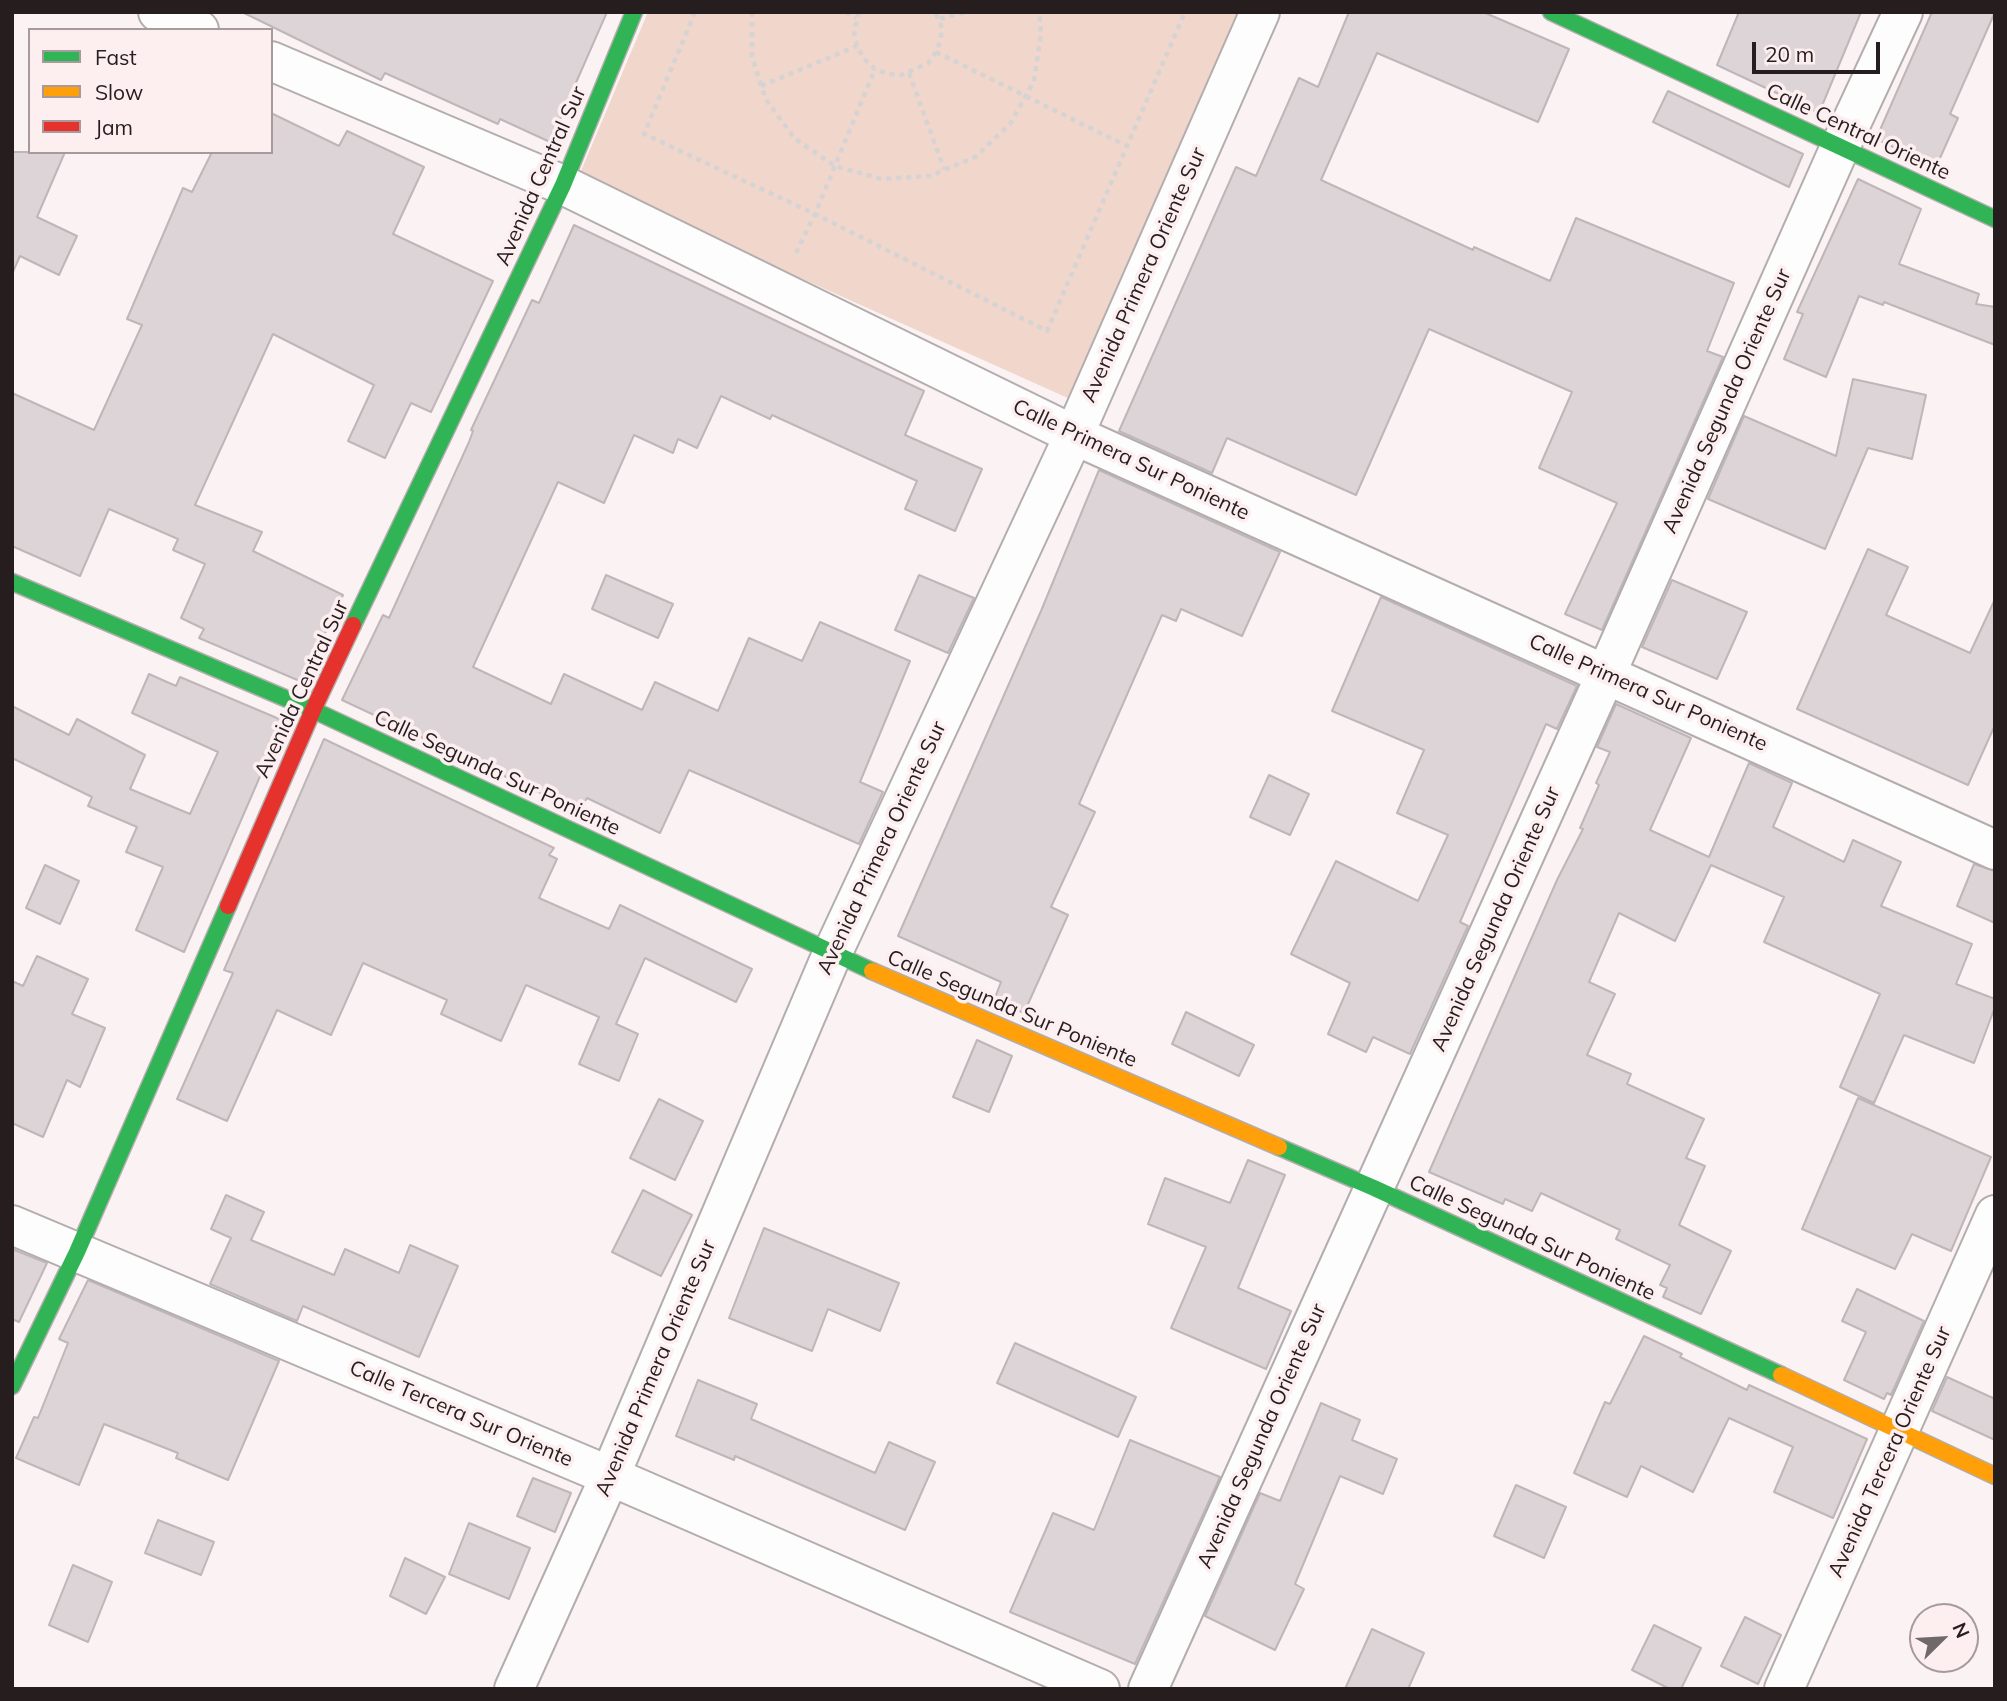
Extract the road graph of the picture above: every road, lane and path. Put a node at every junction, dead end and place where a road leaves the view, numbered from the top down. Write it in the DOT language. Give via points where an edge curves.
graph roads {
  1 [pos="158,12"];
  2 [pos="634,12"];
  3 [pos="695,12"];
  4 [pos="752,12"];
  5 [pos="846,12"];
  6 [pos="935,12"];
  7 [pos="965,12"];
  8 [pos="1039,12"];
  9 [pos="1185,12"];
  10 [pos="1260,12"];
  11 [pos="1550,12"];
  12 [pos="1903,12"];
  13 [pos="858,15"];
  14 [pos="940,19"];
  15 [pos="194,28"];
  16 [pos="857,46"];
  17 [pos="936,52"];
  18 [pos="273,62"];
  19 [pos="875,69"];
  20 [pos="909,73"];
  21 [pos="761,86"];
  22 [pos="1026,94"];
  23 [pos="1127,146"];
  24 [pos="1840,147"];
  25 [pos="835,166"];
  26 [pos="944,169"];
  27 [pos="563,185"];
  28 [pos="815,214"];
  29 [pos="1995,219"];
  30 [pos="778,291"];
  31 [pos="1074,435"];
  32 [pos="12,582"];
  33 [pos="1606,674"];
  34 [pos="313,710"];
  35 [pos="1995,850"];
  36 [pos="832,954"];
  37 [pos="1374,1188"];
  38 [pos="1995,1215"];
  39 [pos="12,1225"];
  40 [pos="76,1252"];
  41 [pos="12,1386"];
  42 [pos="1900,1430"];
  43 [pos="610,1476"];
  44 [pos="1995,1476"];
  45 [pos="514,1689"];
  46 [pos="1100,1689"];
  47 [pos="1148,1689"];
  48 [pos="1784,1689"];
  1 -- 15 [label="street"];
  2 -- 27 [label="street, Avenida Central Sur"];
  3 -- 28 [label="path" via="644,134"];
  4 -- 21 [label="path" via="752,56"];
  5 -- 13 [label="path"];
  6 -- 14 [label="path"];
  7 -- 14 [label="path"];
  8 -- 22 [label="path" via="1041,33 1034,81"];
  9 -- 23 [label="path"];
  10 -- 31 [label="street, Avenida Primera Oriente Sur"];
  11 -- 24 [label="street, Calle Central Oriente"];
  12 -- 24 [label="street, Avenida Segunda Oriente Sur"];
  13 -- 16 [label="path"];
  14 -- 17 [label="path"];
  16 -- 19 [label="path"];
  16 -- 21 [label="path"];
  17 -- 20 [label="path" via="928,63"];
  17 -- 22 [label="path"];
  18 -- 27 [label="street, Calle Primera Sur Poniente"];
  19 -- 20 [label="path"];
  19 -- 25 [label="path"];
  20 -- 26 [label="path"];
  21 -- 25 [label="path" via="795,139"];
  22 -- 23 [label="path"];
  22 -- 26 [label="path" via="1010,124 975,157"];
  23 -- 28 [label="path" via="1047,331"];
  24 -- 29 [label="street, Calle Central Oriente"];
  24 -- 33 [label="street, Avenida Segunda Oriente Sur"];
  25 -- 26 [label="path" via="882,179 930,176"];
  25 -- 28 [label="path"];
  27 -- 30 [label="street, Calle Primera Sur Poniente"];
  27 -- 34 [label="street, Avenida Central Sur"];
  28 -- 30 [label="path"];
  30 -- 31 [label="street, Calle Primera Sur Poniente"];
  31 -- 33 [label="street, Calle Primera Sur Poniente"];
  31 -- 36 [label="street, Avenida Primera Oriente Sur"];
  32 -- 34 [label="street, Calle Segunda Sur Poniente"];
  33 -- 35 [label="street, Calle Primera Sur Poniente"];
  33 -- 37 [label="street, Avenida Segunda Oriente Sur"];
  34 -- 36 [label="street, Calle Segunda Sur Poniente"];
  34 -- 40 [label="street, Avenida Central Sur"];
  36 -- 37 [label="street, Calle Segunda Sur Poniente"];
  36 -- 43 [label="street, Avenida Primera Oriente Sur"];
  37 -- 42 [label="street, Calle Segunda Sur Poniente"];
  37 -- 47 [label="street, Avenida Segunda Oriente Sur"];
  38 -- 42 [label="street, Avenida Tercera Oriente Sur"];
  39 -- 40 [label="street, Calle Tercera Sur Oriente"];
  40 -- 41 [label="street, Avenida Central Sur"];
  40 -- 43 [label="street, Calle Tercera Sur Oriente"];
  42 -- 44 [label="street, Calle Segunda Sur Poniente"];
  42 -- 48 [label="street, Avenida Tercera Oriente Sur"];
  43 -- 45 [label="street, Avenida Primera Oriente Sur"];
  43 -- 46 [label="street, Calle Tercera Sur Oriente"];
}
